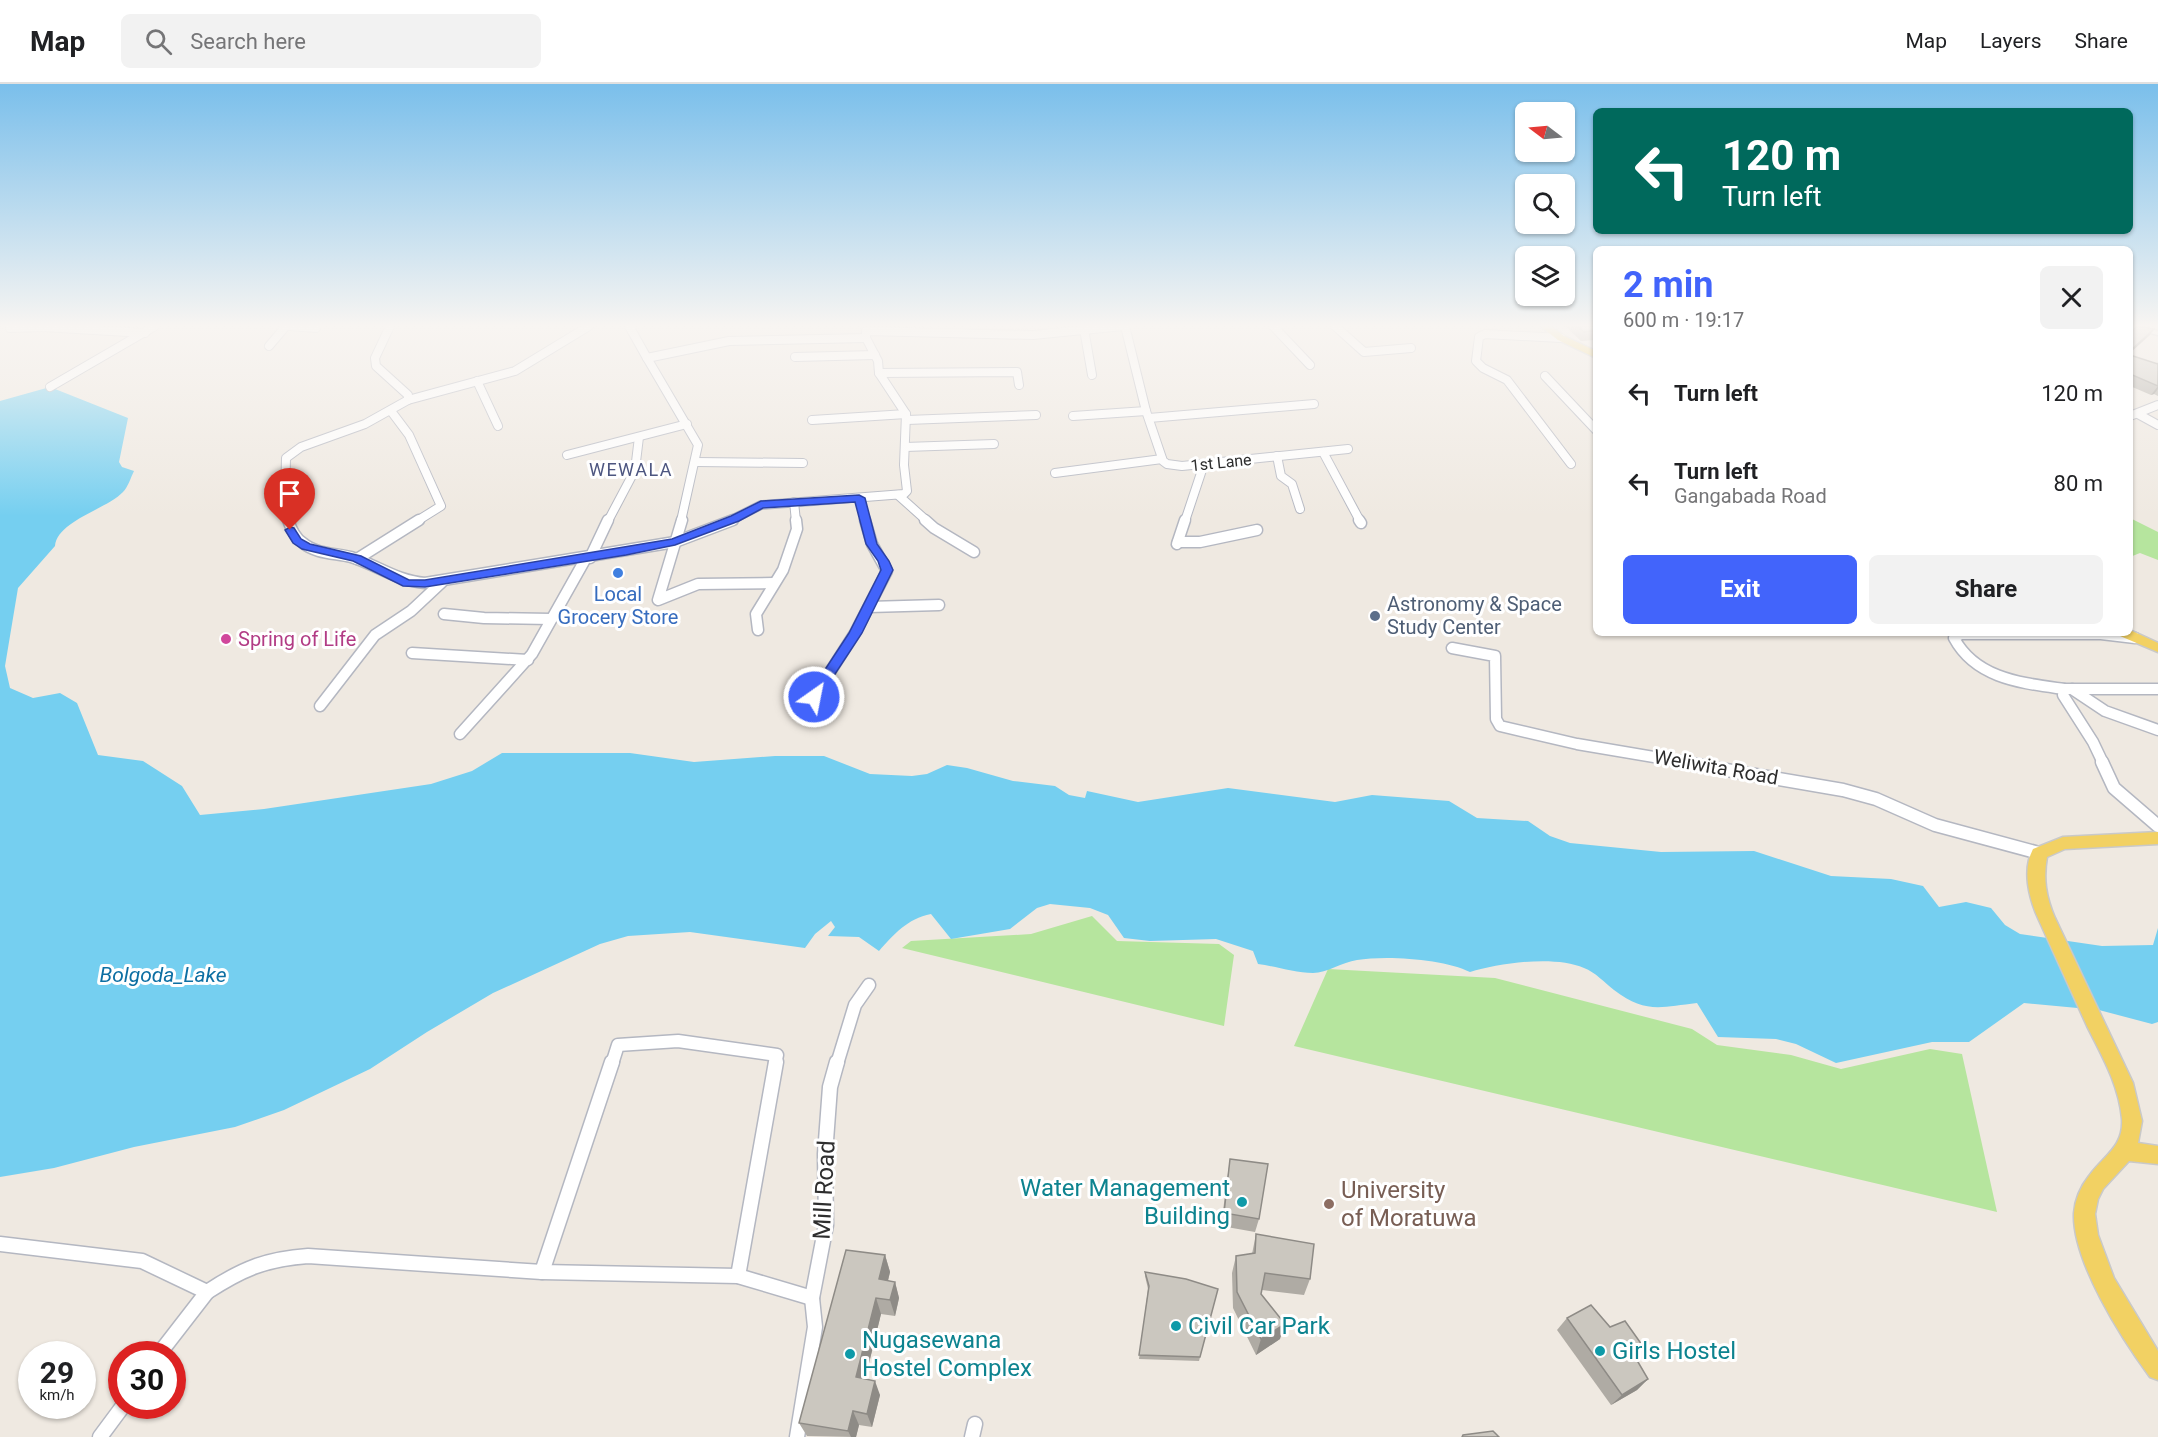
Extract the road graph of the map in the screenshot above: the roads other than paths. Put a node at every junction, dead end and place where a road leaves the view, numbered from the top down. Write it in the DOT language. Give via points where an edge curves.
graph roads {
  1 [pos="403,389"];
  2 [pos="447,389"];
  3 [pos="481,389"];
  4 [pos="666,389"];
  5 [pos="889,389"];
  6 [pos="1141,389"];
  7 [pos="1514,389"];
  8 [pos="1557,389"];
  9 [pos="408,400"];
  10 [pos="1314,404"];
  11 [pos="2158,405"];
  12 [pos="391,411"];
  13 [pos="1035,414"];
  14 [pos="1148,414"];
  15 [pos="2137,414"];
  16 [pos="1073,416"];
  17 [pos="906,417"];
  18 [pos="812,420"];
  19 [pos="687,424"];
  20 [pos="2158,425"];
  21 [pos="498,426"];
  22 [pos="1593,427"];
  23 [pos="639,437"];
  24 [pos="994,444"];
  25 [pos="905,447"];
  26 [pos="1348,449"];
  27 [pos="1323,452"];
  28 [pos="567,455"];
  29 [pos="1277,456"];
  30 [pos="1162,459"];
  31 [pos="696,462"];
  32 [pos="803,463"];
  33 [pos="1204,464"];
  34 [pos="1571,464"];
  35 [pos="1055,473"];
  36 [pos="898,495"];
  37 [pos="859,498"];
  38 [pos="794,502"];
  39 [pos="1300,509"];
  40 [pos="1361,523"];
  41 [pos="1257,530"];
  42 [pos="675,542"];
  43 [pos="974,552"];
  44 [pos="588,558"];
  45 [pos="357,559"];
  46 [pos="443,582"];
  47 [pos="774,583"];
  48 [pos="939,606"];
  49 [pos="869,607"];
  50 [pos="444,614"];
  51 [pos="551,619"];
  52 [pos="758,630"];
  53 [pos="1957,636"];
  54 [pos="2132,636"];
  55 [pos="1452,648"];
  56 [pos="2158,648"];
  57 [pos="412,653"];
  58 [pos="528,660"];
  59 [pos="2068,689"];
  60 [pos="2158,689"];
  61 [pos="814,697"];
  62 [pos="320,706"];
  63 [pos="2158,730"];
  64 [pos="460,734"];
  65 [pos="2158,826"];
  66 [pos="2158,838"];
  67 [pos="2039,853"];
  68 [pos="869,985"];
  69 [pos="2126,1151"];
  70 [pos="2158,1155"];
  71 [pos="0,1244"];
  72 [pos="542,1272"];
  73 [pos="738,1276"];
  74 [pos="207,1292"];
  75 [pos="812,1298"];
  76 [pos="169,1341"];
  77 [pos="2158,1369"];
  78 [pos="113,1419"];
  79 [pos="100,1437"];
  80 [pos="797,1437"];
  1 -- 9 [label="street"];
  2 -- 9 [label="street"];
  3 -- 21 [label="street"];
  4 -- 19 [label="street"];
  5 -- 17 [label="street"];
  6 -- 14 [label="street, 1st Lane"];
  7 -- 34 [label="street"];
  8 -- 22 [label="street"];
  9 -- 12 [label="street"];
  10 -- 14 [label="street"];
  11 -- 15 [label="street"];
  12 -- 45 [label="street" via="409,435 441,506"];
  12 -- 45 [label="street" via="301,447 286,458 285,502 290,530 297,541 306,547"];
  13 -- 17 [label="street" via="1003,418"];
  14 -- 16 [label="street"];
  14 -- 30 [label="street, 1st Lane"];
  15 -- 20 [label="street"];
  17 -- 18 [label="street"];
  17 -- 25 [label="street"];
  19 -- 23 [label="street"];
  19 -- 31 [label="street" via="698,445"];
  23 -- 28 [label="street"];
  23 -- 44 [label="street" via="640,455 634,478"];
  24 -- 25 [label="street"];
  25 -- 36 [label="street" via="907,491"];
  26 -- 27 [label="street, 1st Lane"];
  27 -- 29 [label="street, 1st Lane"];
  27 -- 40 [label="street"];
  29 -- 33 [label="street, 1st Lane"];
  29 -- 39 [label="street" via="1281,476 1292,484"];
  30 -- 33 [label="street, 1st Lane" via="1174,466"];
  30 -- 35 [label="street"];
  31 -- 32 [label="street"];
  31 -- 42 [label="street"];
  33 -- 41 [label="street" via="1178,543"];
  36 -- 37 [label="street"];
  36 -- 43 [label="street" via="934,528"];
  37 -- 38 [label="street"];
  37 -- 49 [label="street" via="872,544 887,570"];
  38 -- 42 [label="street" via="761,505"];
  38 -- 47 [label="street" via="797,529 783,570"];
  42 -- 44 [label="street"];
  42 -- 47 [label="street" via="658,600 698,584"];
  44 -- 46 [label="street"];
  44 -- 51 [label="street"];
  45 -- 46 [label="street" via="407,583"];
  46 -- 62 [label="street" via="411,611 375,635"];
  47 -- 52 [label="street" via="756,614"];
  48 -- 49 [label="street"];
  49 -- 61 [label="street"];
  50 -- 51 [label="street"];
  51 -- 58 [label="street"];
  53 -- 59 [label="street" via="1954,638 1958,646 1977,666 2013,681"];
  54 -- 56 [label="main road"];
  55 -- 67 [label="street, Weliwita Road" via="1495,656 1496,719 1500,726 1566,742 1843,790 1876,799 1935,825"];
  57 -- 58 [label="street"];
  58 -- 64 [label="street"];
  59 -- 60 [label="street"];
  59 -- 63 [label="street" via="2105,711"];
  59 -- 65 [label="street" via="2066,700 2093,742 2114,788"];
  66 -- 67 [label="main road" via="2062,843"];
  67 -- 69 [label="main road" via="2036,882 2043,910 2128,1100 2133,1123"];
  68 -- 75 [label="street, Mill Road" via="855,1005 830,1087 825,1154 826,1225"];
  69 -- 70 [label="main road"];
  69 -- 77 [label="main road" via="2088,1194 2085,1224 2115,1305"];
  71 -- 74 [label="street" via="142,1261"];
  72 -- 73 [label="street"];
  72 -- 73 [label="street" via="618,1045 678,1041 777,1055"];
  72 -- 74 [label="street" via="308,1256 275,1258 242,1269"];
  73 -- 75 [label="street"];
  74 -- 76 [label="street"];
  75 -- 80 [label="street, Mill Road" via="815,1327"];
  78 -- 79 [label="street"];
}
